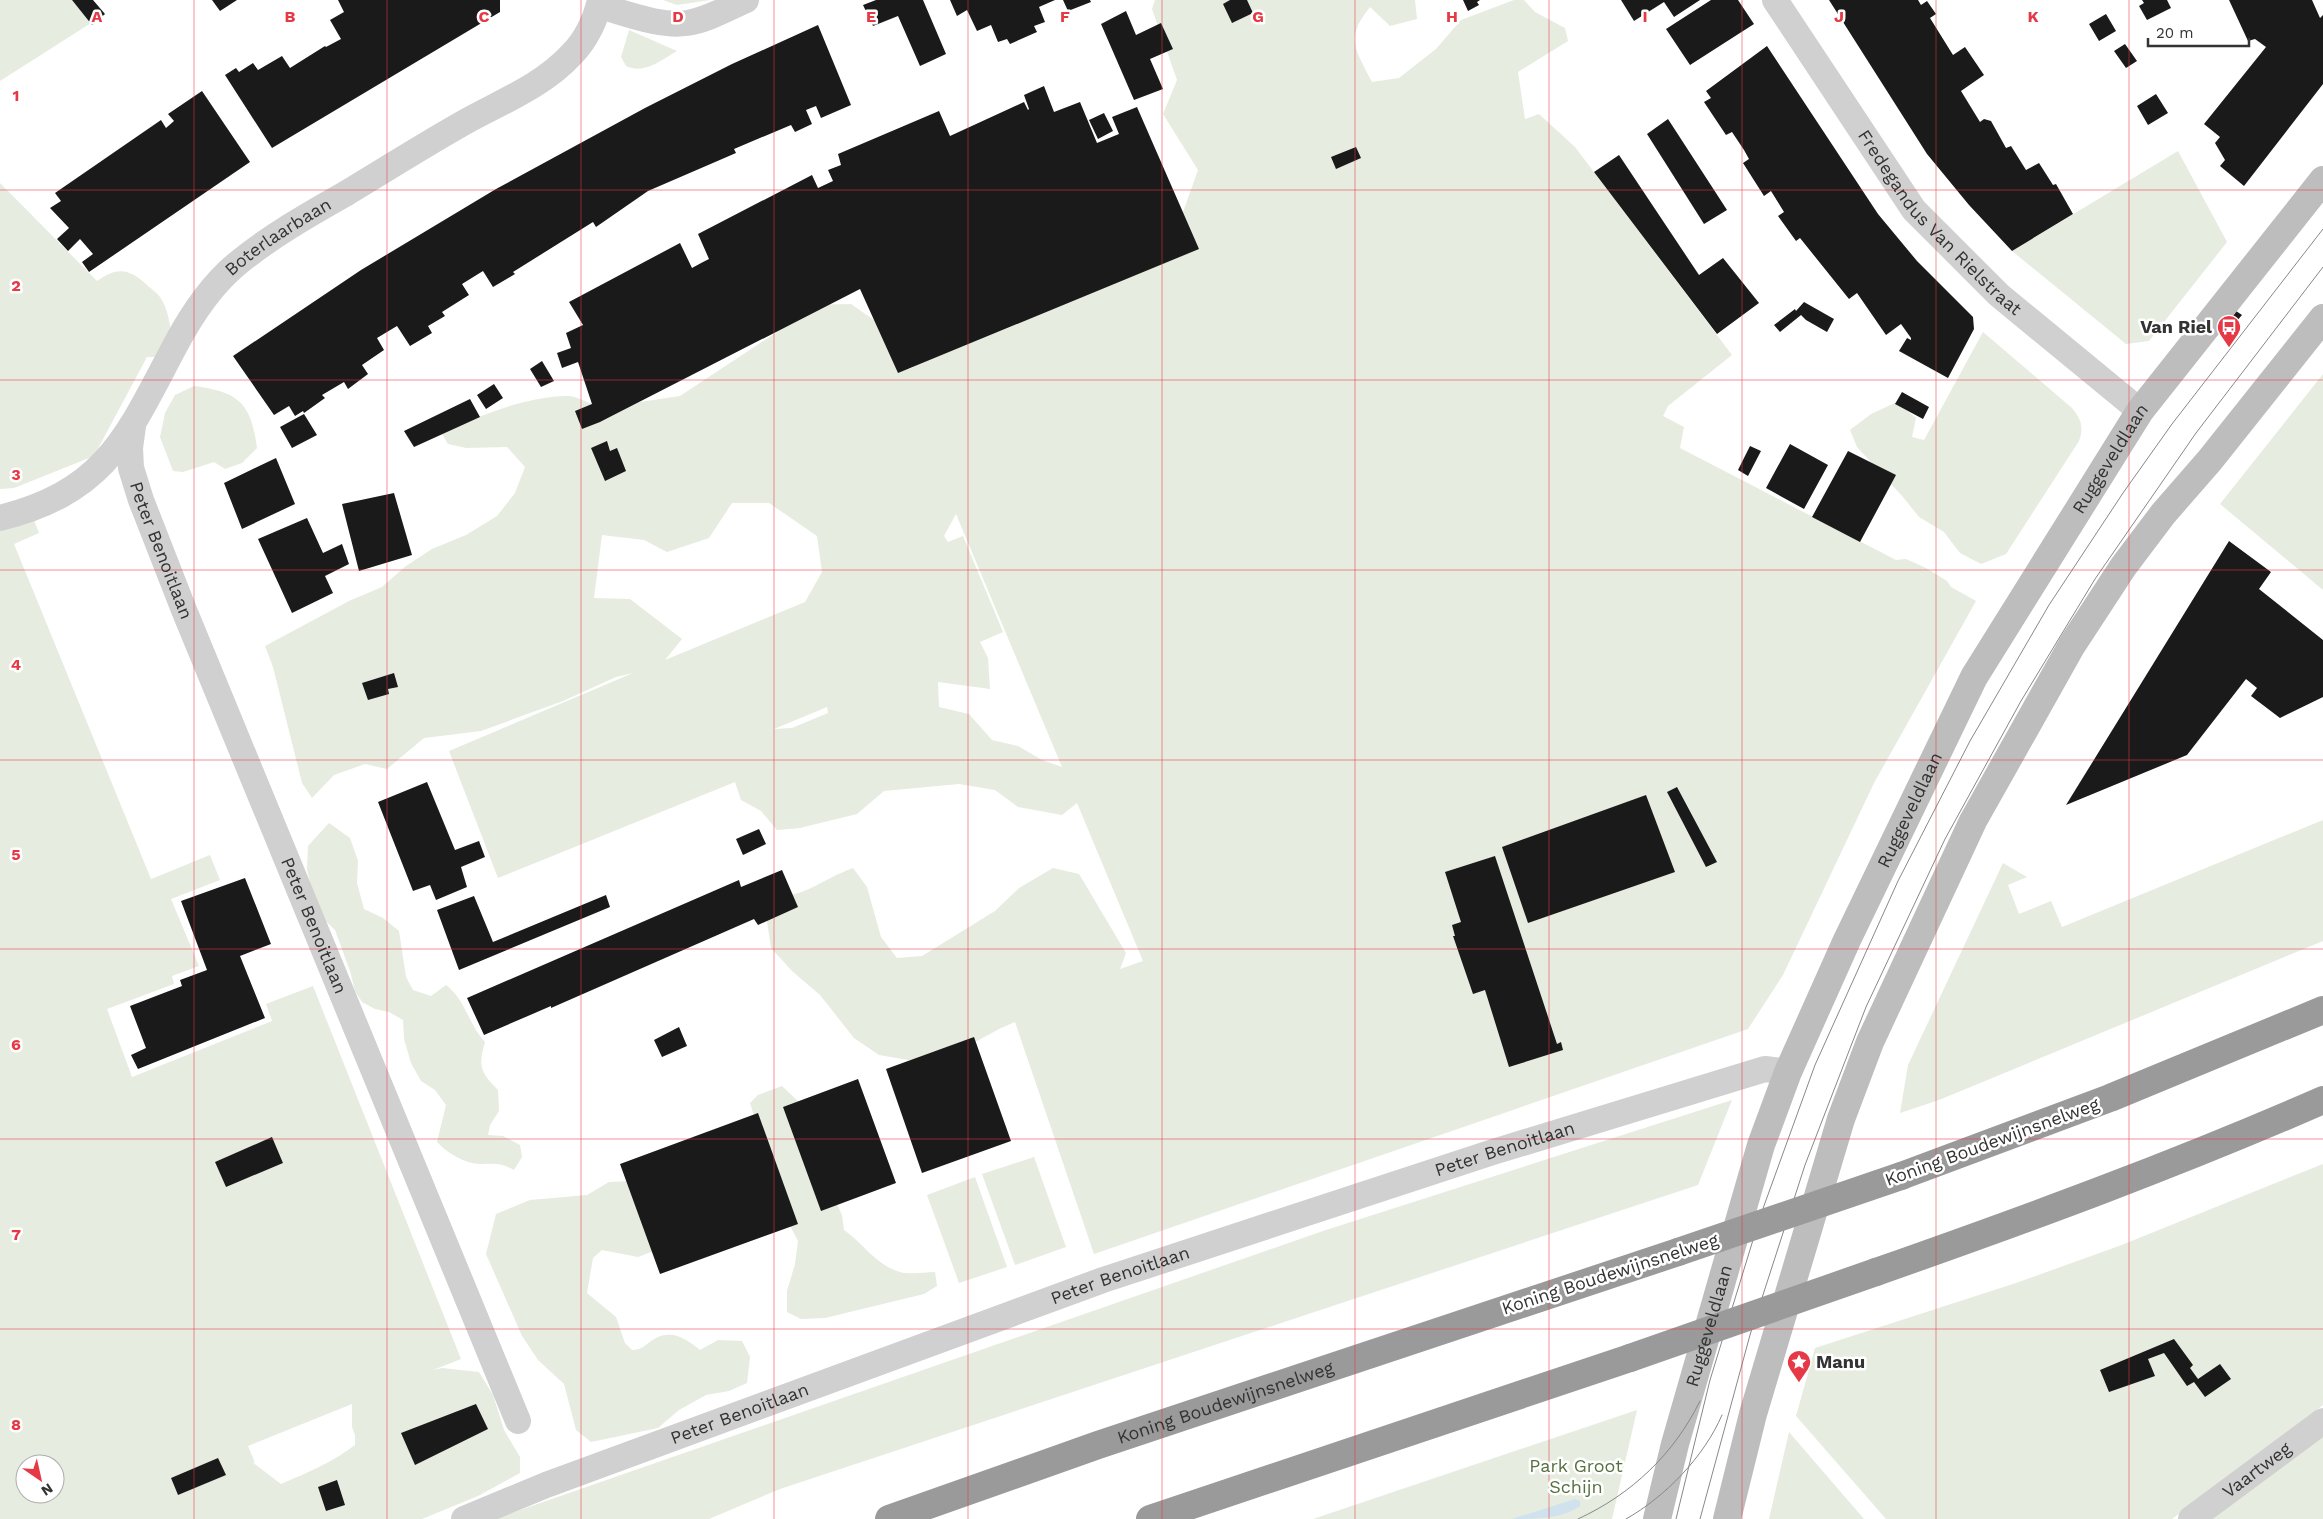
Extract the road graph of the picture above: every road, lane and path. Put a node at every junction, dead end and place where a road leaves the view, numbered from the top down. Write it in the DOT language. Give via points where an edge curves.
graph roads {
  1 [pos="746,0"];
  2 [pos="1775,0"];
  3 [pos="600,3"];
  4 [pos="2323,180"];
  5 [pos="2323,318"];
  6 [pos="2140,411"];
  7 [pos="133,426"];
  8 [pos="0,518"];
  9 [pos="2323,1010"];
  10 [pos="1788,1072"];
  11 [pos="2323,1100"];
  12 [pos="518,1421"];
  13 [pos="2323,1421"];
  14 [pos="464,1519"];
  15 [pos="890,1519"];
  16 [pos="1150,1519"];
  17 [pos="1657,1519"];
  18 [pos="1727,1519"];
  19 [pos="2191,1519"];
  1 -- 3 [label="street" via="688,23 668,22"];
  2 -- 6 [label="street, Fredegandus Van Rielstraat" via="1914,210 1999,295"];
  3 -- 7 [label="street, Boterlaarbaan" via="590,29 573,54 549,75 284,230 237,264 208,294 186,326"];
  4 -- 6 [label="street, Ruggeveldlaan"];
  5 -- 18 [label="street" via="2123,567 2028,720 1956,856 1870,1042 1841,1119 1753,1414"];
  6 -- 10 [label="street, Ruggeveldlaan" via="1974,677 1847,940"];
  7 -- 8 [label="street, Boterlaarbaan" via="107,460 89,477 57,498 26,512"];
  7 -- 12 [label="street, Peter Benoitlaan" via="132,468 141,500"];
  9 -- 15 [label="highway, Koning Boudewijnsnelweg, bridge" via="2110,1098 1901,1176 1098,1445"];
  10 -- 14 [label="street, Peter Benoitlaan" via="1765,1069 1493,1152 1104,1280"];
  10 -- 17 [label="street, Ruggeveldlaan" via="1761,1145 1675,1444"];
  11 -- 16 [label="highway, bridge" via="2039,1215 1630,1358"];
  13 -- 19 [label="street, Vaartweg"];
}
